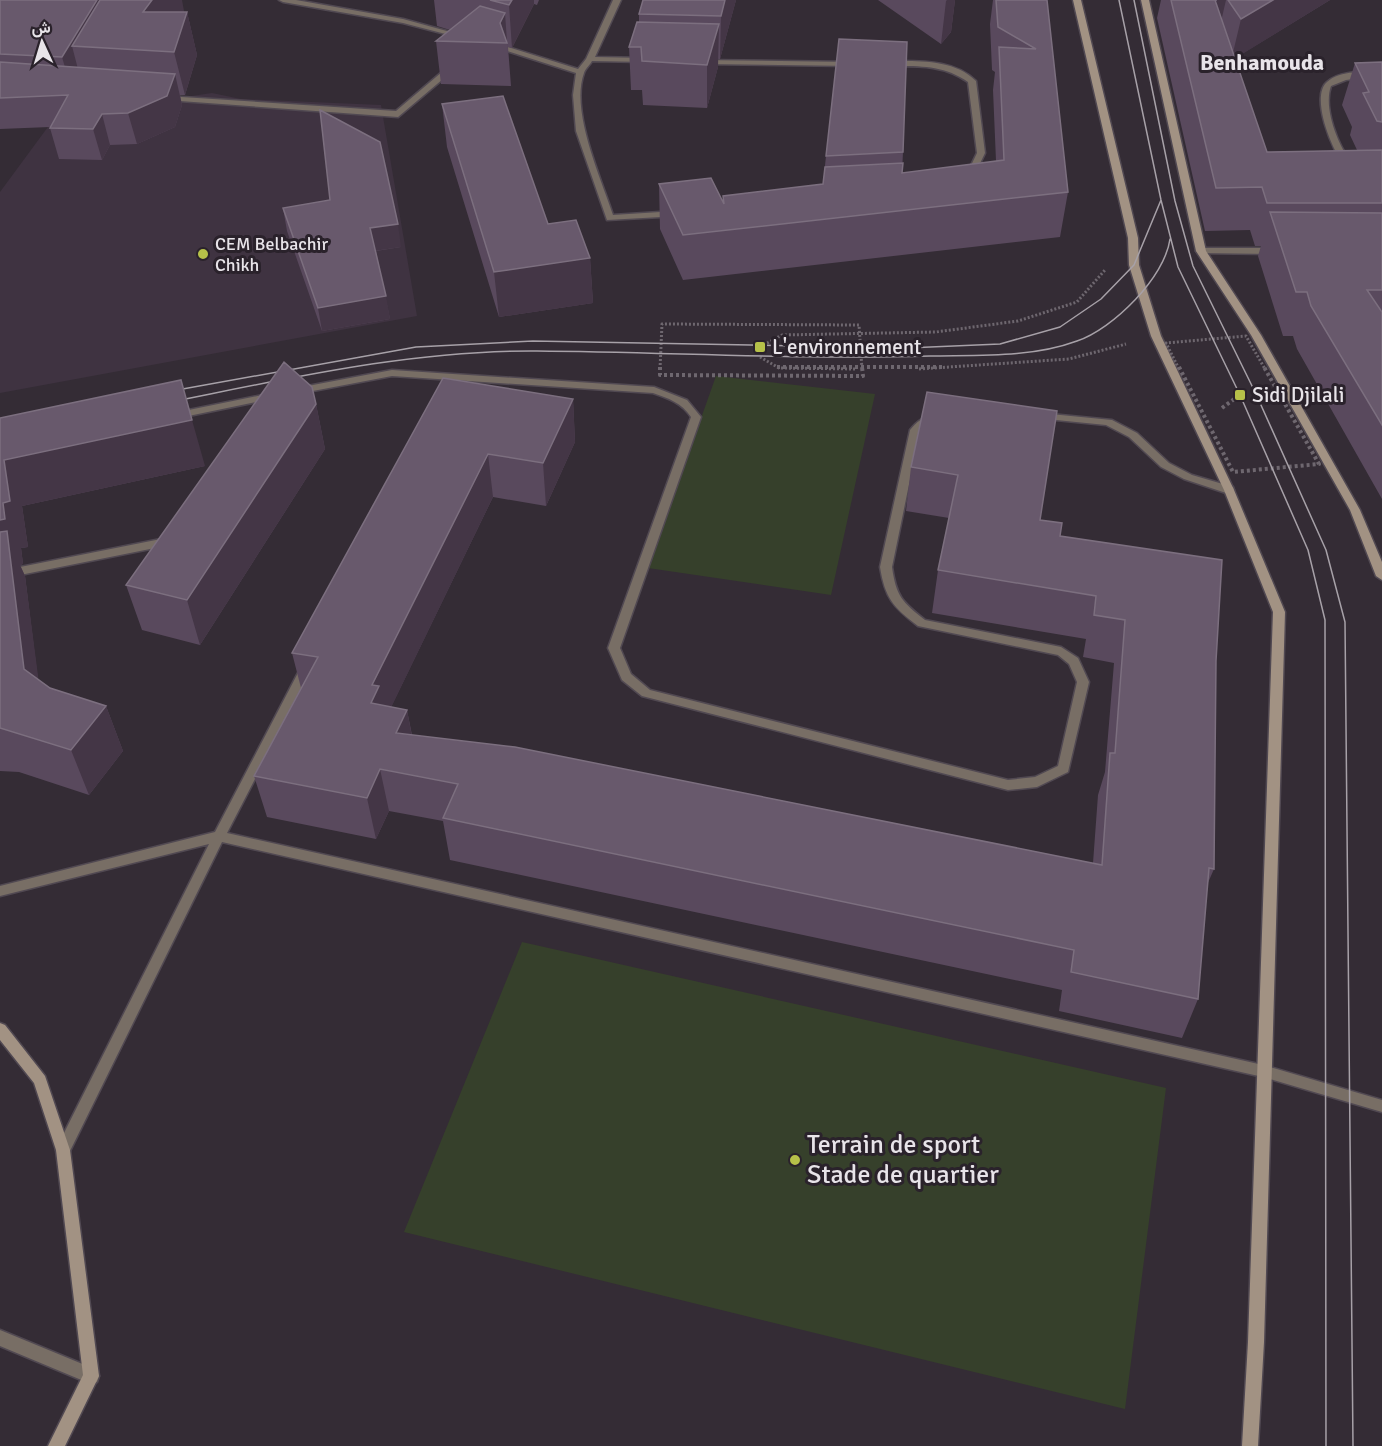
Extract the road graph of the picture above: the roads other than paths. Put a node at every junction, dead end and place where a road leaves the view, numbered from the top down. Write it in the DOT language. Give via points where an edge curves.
graph roads {
  1 [pos="283,0"];
  2 [pos="617,0"];
  3 [pos="1077,0"];
  4 [pos="1145,0"];
  5 [pos="472,39"];
  6 [pos="483,42"];
  7 [pos="590,59"];
  8 [pos="659,61"];
  9 [pos="694,62"];
  10 [pos="458,64"];
  11 [pos="866,64"];
  12 [pos="878,64"];
  13 [pos="580,72"];
  14 [pos="1382,73"];
  15 [pos="157,98"];
  16 [pos="1362,169"];
  17 [pos="963,183"];
  18 [pos="692,213"];
  19 [pos="1201,251"];
  20 [pos="1292,251"];
  21 [pos="950,412"];
  22 [pos="1025,415"];
  23 [pos="161,418"];
  24 [pos="1228,489"];
  25 [pos="178,540"];
  26 [pos="0,575"];
  27 [pos="1382,576"];
  28 [pos="315,654"];
  29 [pos="219,837"];
  30 [pos="0,891"];
  31 [pos="0,1029"];
  32 [pos="1263,1071"];
  33 [pos="1382,1106"];
  34 [pos="63,1150"];
  35 [pos="0,1338"];
  36 [pos="92,1376"];
  37 [pos="56,1446"];
  38 [pos="1250,1446"];
  1 -- 5 [label="street" via="403,21"];
  2 -- 7 [label="street"];
  3 -- 24 [label="main road" via="1133,238 1134,265 1156,336"];
  4 -- 19 [label="main road"];
  6 -- 13 [label="street"];
  7 -- 8 [label="street"];
  7 -- 13 [label="street"];
  9 -- 11 [label="street"];
  10 -- 15 [label="street" via="398,114"];
  12 -- 17 [label="street" via="940,66 960,71 972,81 981,153"];
  13 -- 18 [label="street" via="580,130 610,218"];
  14 -- 16 [label="street" via="1334,80 1325,86 1322,97 1341,157"];
  19 -- 20 [label="street"];
  19 -- 27 [label="main road" via="1256,335 1355,510"];
  21 -- 23 [label="street" via="924,421 915,430 886,567 889,589 903,609 922,623 1061,651 1074,661 1083,682 1064,769 1037,782 1008,785 646,693 626,678 614,648 696,417 691,406 676,398 654,390 456,384 392,373"];
  22 -- 24 [label="street" via="1108,422 1133,435 1165,465 1188,477"];
  24 -- 32 [label="main road" via="1280,612"];
  25 -- 26 [label="street"];
  28 -- 29 [label="street"];
  29 -- 30 [label="street"];
  29 -- 32 [label="street"];
  29 -- 34 [label="street"];
  31 -- 34 [label="main road" via="40,1080"];
  32 -- 33 [label="street"];
  32 -- 38 [label="main road"];
  34 -- 36 [label="main road"];
  35 -- 36 [label="street"];
  36 -- 37 [label="main road"];
}
